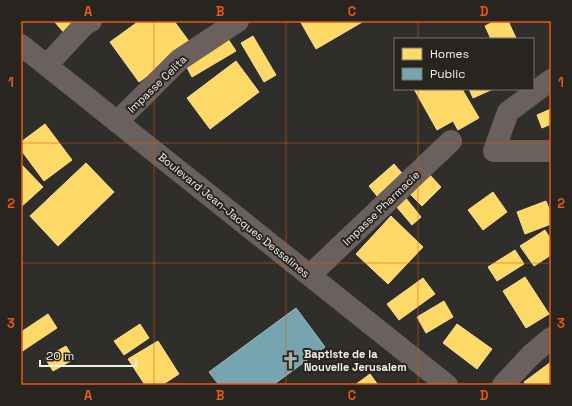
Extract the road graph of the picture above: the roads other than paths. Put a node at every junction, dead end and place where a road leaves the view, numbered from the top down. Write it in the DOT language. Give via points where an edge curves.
graph roads {
  1 [pos="91,21"];
  2 [pos="238,21"];
  3 [pos="21,45"];
  4 [pos="47,65"];
  5 [pos="551,80"];
  6 [pos="117,122"];
  7 [pos="451,141"];
  8 [pos="551,150"];
  9 [pos="310,275"];
  10 [pos="551,338"];
  11 [pos="447,385"];
  12 [pos="503,385"];
  1 -- 4 [label="street" via="84,25"];
  2 -- 6 [label="street, Impasse Celita" via="178,60"];
  3 -- 4 [label="street, Boulevard Jean-Jacques Dessalines"];
  4 -- 6 [label="street, Boulevard Jean-Jacques Dessalines"];
  5 -- 8 [label="street" via="508,112 494,151"];
  6 -- 9 [label="street, Boulevard Jean-Jacques Dessalines"];
  7 -- 9 [label="street, Impasse Pharmacie"];
  9 -- 11 [label="street, Boulevard Jean-Jacques Dessalines"];
  10 -- 12 [label="street"];
}
